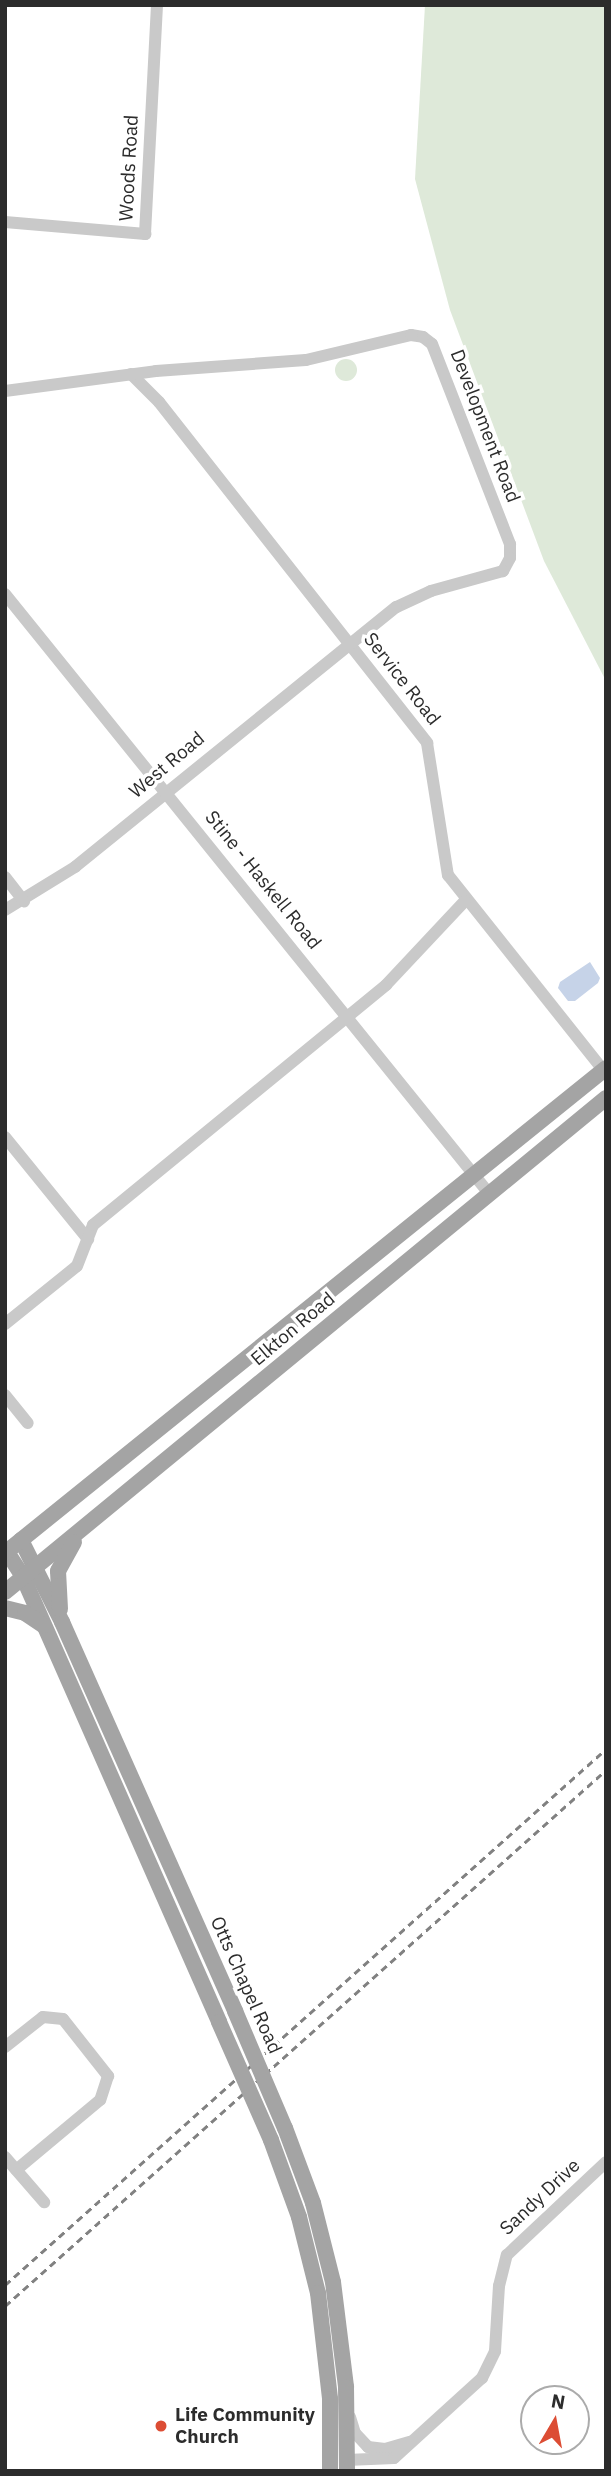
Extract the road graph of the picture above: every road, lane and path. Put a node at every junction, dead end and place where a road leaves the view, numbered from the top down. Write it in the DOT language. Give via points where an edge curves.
graph roads {
  1 [pos="157,5"];
  2 [pos="5,222"];
  3 [pos="131,374"];
  4 [pos="5,391"];
  5 [pos="5,594"];
  6 [pos="348,641"];
  7 [pos="166,791"];
  8 [pos="5,877"];
  9 [pos="24,901"];
  10 [pos="465,901"];
  11 [pos="5,910"];
  12 [pos="348,1016"];
  13 [pos="604,1069"];
  14 [pos="606,1098"];
  15 [pos="5,1137"];
  16 [pos="474,1174"];
  17 [pos="488,1191"];
  18 [pos="88,1239"];
  19 [pos="5,1324"];
  20 [pos="5,1395"];
  21 [pos="28,1423"];
  22 [pos="84,1527"];
  23 [pos="21,1540"];
  24 [pos="6,1552"];
  25 [pos="29,1572"];
  26 [pos="5,1592"];
  27 [pos="5,1608"];
  28 [pos="62,1622"];
  29 [pos="44,1625"];
  30 [pos="5,2047"];
  31 [pos="5,2157"];
  32 [pos="606,2162"];
  33 [pos="16,2170"];
  34 [pos="44,2202"];
  35 [pos="347,2406"];
  36 [pos="417,2440"];
  37 [pos="330,2465"];
  38 [pos="347,2465"];
  1 -- 2 [label="street, Woods Road" via="145,234"];
  3 -- 4 [label="street, Development Road"];
  3 -- 6 [label="street, Service Road" via="159,402"];
  3 -- 6 [label="street, Development Road" via="306,360 411,335 432,344 499,512 510,558 503,571 431,591 396,607"];
  5 -- 7 [label="street, Stine - Haskell Road"];
  6 -- 7 [label="street, West Road"];
  6 -- 10 [label="street, Service Road" via="427,743 445,861"];
  7 -- 9 [label="street, West Road" via="75,867"];
  7 -- 12 [label="street, Stine - Haskell Road"];
  8 -- 9 [label="street"];
  9 -- 11 [label="street, West Road"];
  10 -- 12 [label="street" via="422,951"];
  10 -- 13 [label="street, Service Road"];
  12 -- 16 [label="street, Stine - Haskell Road"];
  12 -- 18 [label="street" via="160,1167 93,1225"];
  13 -- 16 [label="main road, Elkton Road"];
  14 -- 17 [label="main road, Elkton Road"];
  15 -- 18 [label="street"];
  16 -- 17 [label="street, Stine - Haskell Road"];
  16 -- 23 [label="main road, Elkton Road"];
  17 -- 22 [label="main road, Elkton Road" via="297,1355"];
  18 -- 19 [label="street" via="77,1266"];
  20 -- 21 [label="street"];
  22 -- 25 [label="main road, Elkton Road"];
  22 -- 28 [label="main road" via="58,1572"];
  23 -- 24 [label="main road, Elkton Road"];
  23 -- 25 [label="main road, Otts Chapel Road"];
  24 -- 25 [label="main road, Otts Chapel Road"];
  25 -- 26 [label="main road, Elkton Road"];
  25 -- 28 [label="main road, Otts Chapel Road"];
  25 -- 29 [label="main road, Otts Chapel Road"];
  27 -- 29 [label="main road"];
  28 -- 35 [label="main road, Otts Chapel Road, bridge" via="285,2129 327,2253"];
  29 -- 37 [label="main road, Otts Chapel Road, bridge" via="271,2140 299,2217 318,2293 329,2379"];
  30 -- 33 [label="street" via="43,2017 63,2019 108,2076 100,2100"];
  31 -- 33 [label="street"];
  32 -- 36 [label="street, Sandy Drive" via="507,2255 499,2286 497,2343 488,2369"];
  33 -- 34 [label="street"];
  35 -- 36 [label="street" via="355,2433 368,2447 385,2449"];
  35 -- 38 [label="main road, Otts Chapel Road"];
  36 -- 38 [label="street, Sandy Drive" via="384,2462"];
  37 -- 38 [label="main road"];
}
